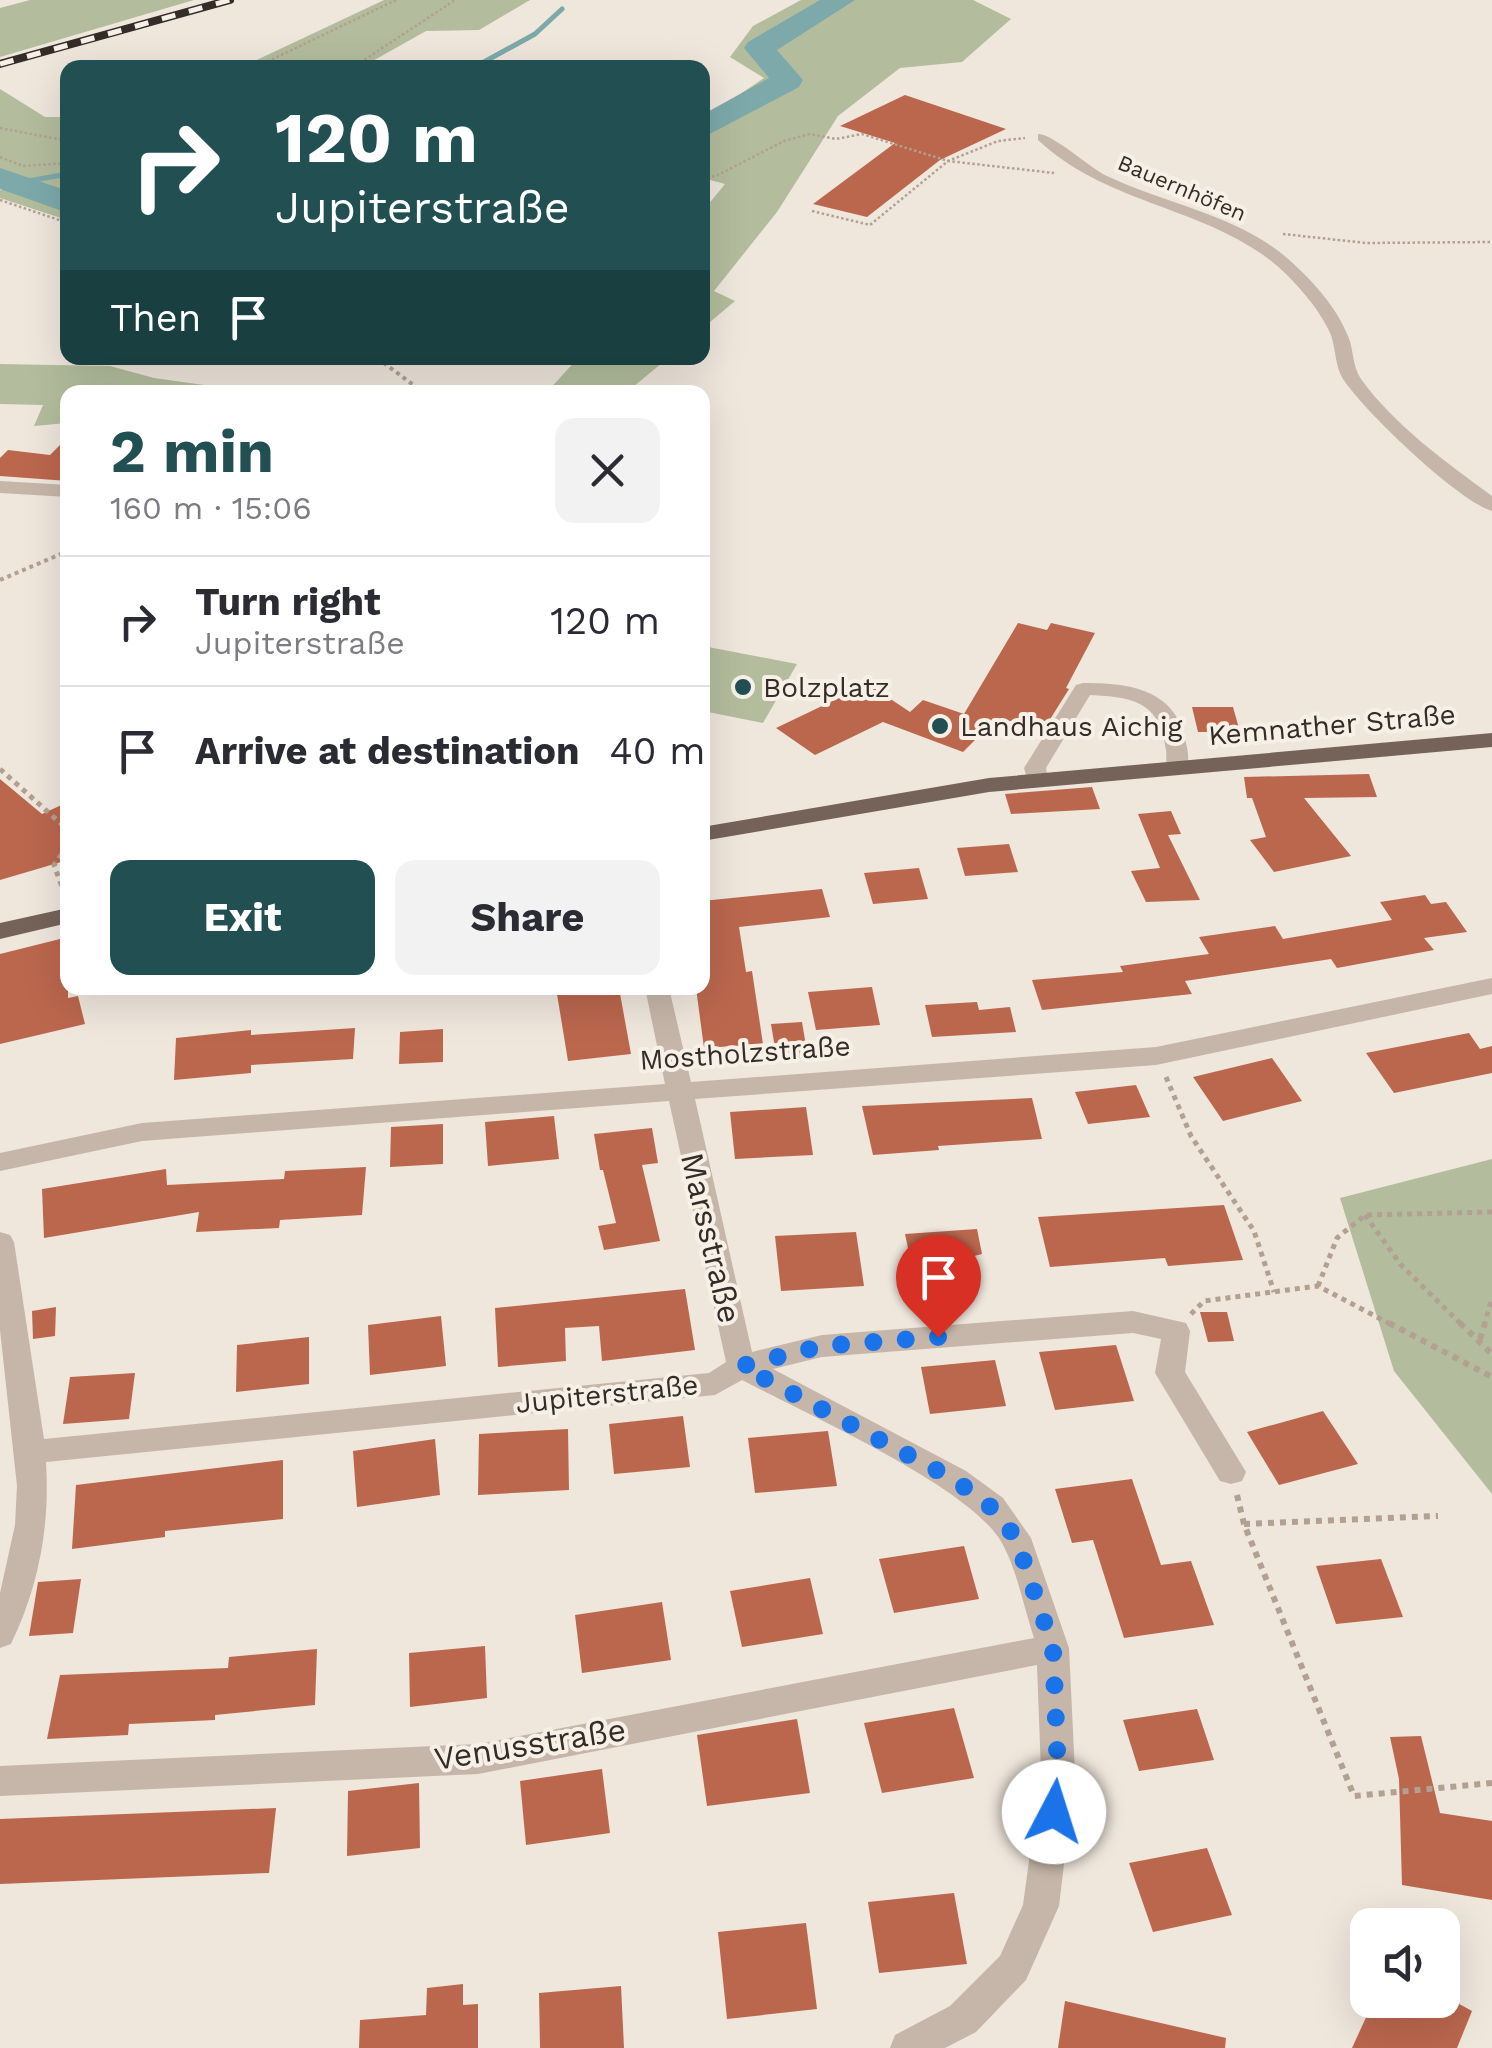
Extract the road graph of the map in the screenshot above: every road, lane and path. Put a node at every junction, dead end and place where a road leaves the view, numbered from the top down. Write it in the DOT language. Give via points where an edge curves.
graph roads {
  1 [pos="396,0"];
  2 [pos="454,0"];
  3 [pos="271,60"];
  4 [pos="364,60"];
  5 [pos="0,128"];
  6 [pos="1043,137"];
  7 [pos="60,139"];
  8 [pos="0,156"];
  9 [pos="948,161"];
  10 [pos="60,163"];
  11 [pos="1090,174"];
  12 [pos="710,177"];
  13 [pos="0,200"];
  14 [pos="812,211"];
  15 [pos="60,220"];
  16 [pos="1276,233"];
  17 [pos="1492,242"];
  18 [pos="386,365"];
  19 [pos="414,385"];
  20 [pos="0,487"];
  21 [pos="60,491"];
  22 [pos="1492,505"];
  23 [pos="60,555"];
  24 [pos="0,580"];
  25 [pos="1492,740"];
  26 [pos="0,769"];
  27 [pos="1176,769"];
  28 [pos="1037,781"];
  29 [pos="60,823"];
  30 [pos="710,833"];
  31 [pos="60,857"];
  32 [pos="60,881"];
  33 [pos="60,916"];
  34 [pos="0,931"];
  35 [pos="1492,986"];
  36 [pos="658,995"];
  37 [pos="1156,1056"];
  38 [pos="678,1091"];
  39 [pos="0,1162"];
  40 [pos="1492,1212"];
  41 [pos="1365,1215"];
  42 [pos="0,1242"];
  43 [pos="1318,1286"];
  44 [pos="1274,1292"];
  45 [pos="1492,1298"];
  46 [pos="6,1322"];
  47 [pos="1176,1331"];
  48 [pos="1480,1339"];
  49 [pos="1492,1354"];
  50 [pos="741,1366"];
  51 [pos="1492,1377"];
  52 [pos="30,1452"];
  53 [pos="1231,1472"];
  54 [pos="1438,1516"];
  55 [pos="1244,1524"];
  56 [pos="0,1634"];
  57 [pos="1053,1648"];
  58 [pos="0,1780"];
  59 [pos="1492,1783"];
  60 [pos="908,2048"];
  1 -- 3 [label="path"];
  2 -- 4 [label="path"];
  5 -- 7 [label="path"];
  6 -- 9 [label="path" via="998,141"];
  6 -- 11 [label="street, Bauernhöfen"];
  8 -- 10 [label="path" via="23,166"];
  9 -- 11 [label="path"];
  9 -- 12 [label="path" via="862,134 836,140 810,134"];
  9 -- 14 [label="path" via="870,225"];
  11 -- 22 [label="street, Bauernhöfen" via="1221,225 1273,254 1320,304 1340,336 1348,374 1375,406"];
  13 -- 15 [label="path"];
  16 -- 17 [label="path" via="1366,243"];
  18 -- 19 [label="path"];
  20 -- 21 [label="street"];
  23 -- 24 [label="path"];
  25 -- 27 [label="main road, Kemnather Straße"];
  26 -- 29 [label="path"];
  27 -- 28 [label="main road, Kemnather Straße"];
  27 -- 28 [label="street" via="1169,715 1138,697 1082,689 1035,768"];
  28 -- 30 [label="main road, Kemnather Straße"];
  31 -- 32 [label="path" via="54,865"];
  33 -- 34 [label="main road"];
  35 -- 37 [label="street, Mostholzstraße"];
  36 -- 38 [label="street, Marsstraße"];
  37 -- 38 [label="street, Mostholzstraße"];
  37 -- 44 [label="path" via="1191,1136 1254,1231"];
  38 -- 39 [label="street, Mostholzstraße" via="142,1132"];
  38 -- 50 [label="street, Marsstraße"];
  40 -- 41 [label="path"];
  41 -- 43 [label="path" via="1337,1238"];
  41 -- 48 [label="path" via="1402,1265"];
  42 -- 46 [label="street"];
  43 -- 44 [label="path"];
  43 -- 51 [label="path"];
  44 -- 47 [label="path" via="1204,1301"];
  45 -- 48 [label="path"];
  46 -- 52 [label="street"];
  47 -- 50 [label="street, Jupiterstraße" via="1132,1322 822,1346"];
  47 -- 53 [label="street" via="1170,1373"];
  48 -- 49 [label="path"];
  50 -- 52 [label="street, Jupiterstraße" via="715,1384"];
  50 -- 57 [label="street" via="955,1480 992,1508 1016,1538"];
  52 -- 56 [label="street" via="26,1562"];
  53 -- 55 [label="path"];
  54 -- 55 [label="path"];
  55 -- 59 [label="path" via="1354,1796"];
  57 -- 58 [label="street, Venusstraße" via="478,1759"];
  57 -- 60 [label="street" via="1058,1773 1041,1906 1014,1968 963,2018"];
}
